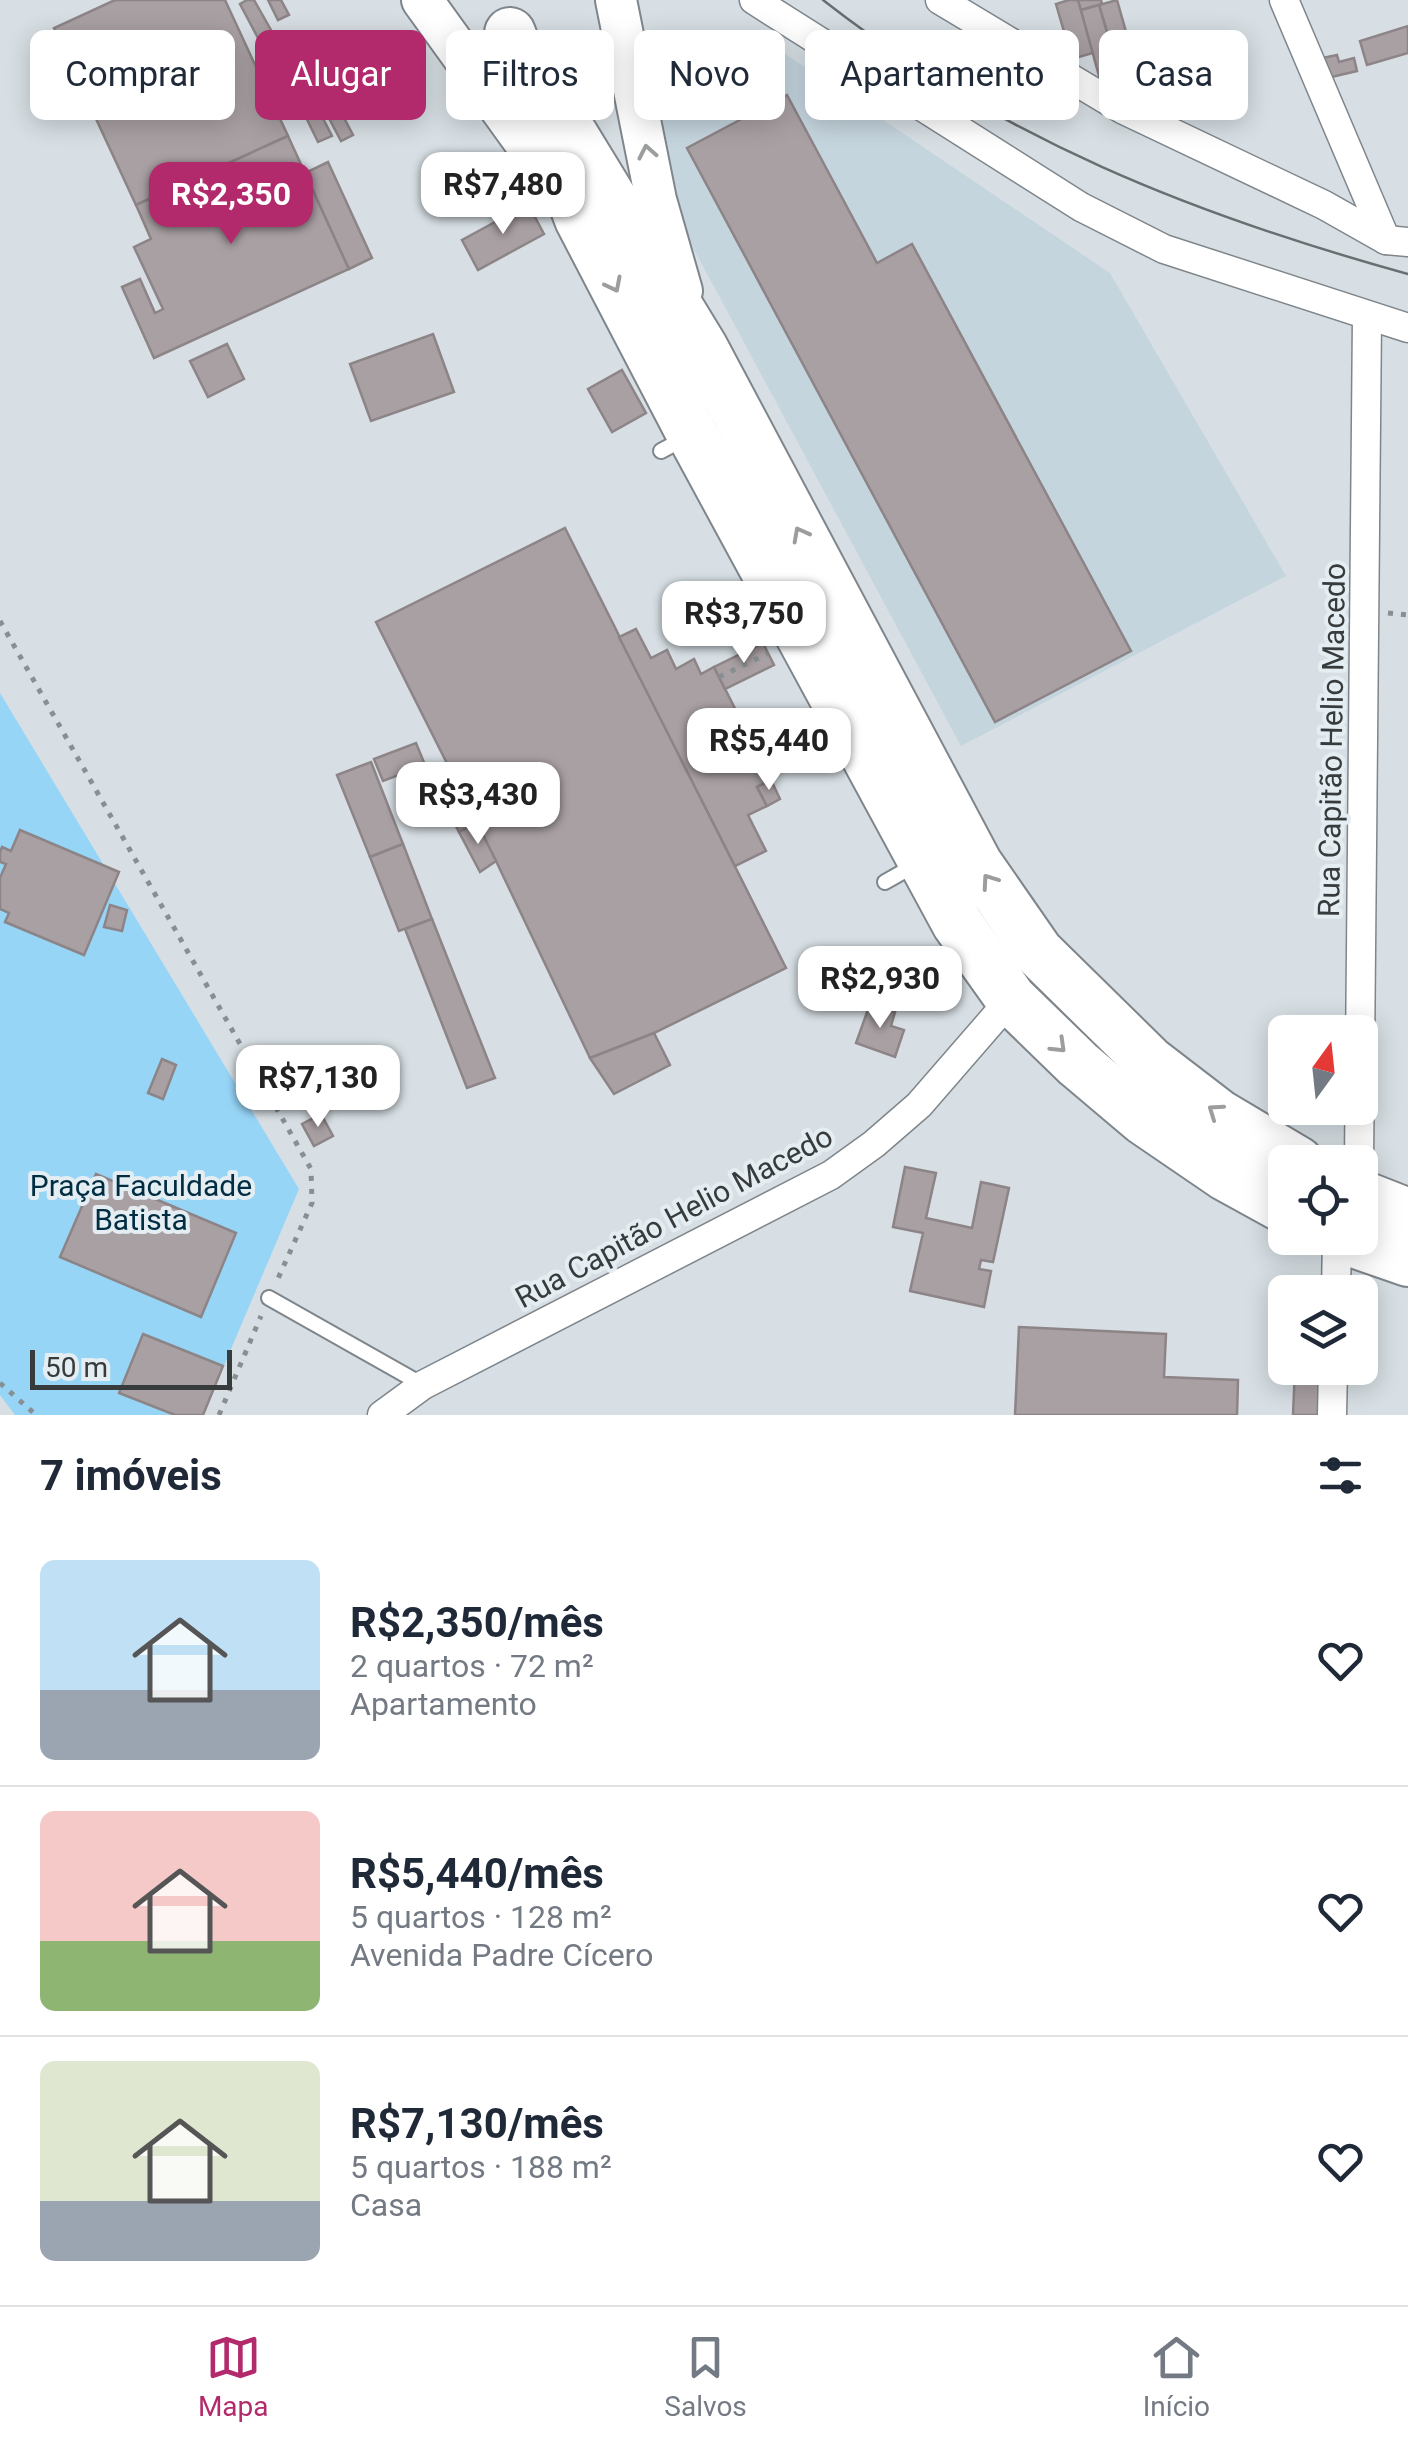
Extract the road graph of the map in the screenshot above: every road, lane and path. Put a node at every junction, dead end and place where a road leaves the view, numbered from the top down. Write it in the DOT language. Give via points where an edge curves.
graph roads {
  1 [pos="422,0"];
  2 [pos="616,0"];
  3 [pos="754,0"];
  4 [pos="940,0"];
  5 [pos="1284,0"];
  6 [pos="502,17"];
  7 [pos="580,219"];
  8 [pos="1397,242"];
  9 [pos="1367,318"];
  10 [pos="1408,328"];
  11 [pos="702,347"];
  12 [pos="0,622"];
  13 [pos="768,653"];
  14 [pos="719,677"];
  15 [pos="1011,998"];
  16 [pos="1270,1145"];
  17 [pos="1360,1145"];
  18 [pos="1268,1199"];
  19 [pos="1378,1202"];
  20 [pos="1408,1214"];
  21 [pos="1378,1251"];
  22 [pos="1408,1261"];
  23 [pos="269,1298"];
  24 [pos="0,1384"];
  25 [pos="423,1385"];
  26 [pos="1333,1385"];
  27 [pos="36,1415"];
  28 [pos="219,1415"];
  29 [pos="382,1415"];
  30 [pos="1332,1415"];
  1 -- 7 [label="main road"];
  11 -- 2 [label="main road, one-way" via="672,266"];
  3 -- 9 [label="street" via="1081,207 1164,249"];
  4 -- 8 [label="street" via="1122,110"];
  5 -- 8 [label="street"];
  6 -- 7 [label="highway"];
  6 -- 11 [label="highway"];
  7 -- 15 [label="highway, one-way" via="676,443 903,872 958,923"];
  9 -- 10 [label="street"];
  9 -- 17 [label="street, Rua Capitão Helio Macedo"];
  16 -- 11 [label="highway, one-way" via="1150,1062 1038,952 932,784"];
  12 -- 23 [label="path" via="311,1169 312,1203"];
  13 -- 14 [label="path"];
  15 -- 18 [label="highway, one-way" via="1144,1118"];
  15 -- 25 [label="street, Rua Capitão Helio Macedo" via="919,1104 830,1175"];
  19 -- 20 [label="highway"];
  21 -- 22 [label="highway"];
  23 -- 25 [label="lane"];
  23 -- 28 [label="path"];
  24 -- 27 [label="path"];
  25 -- 29 [label="street, Rua Capitão Helio Macedo"];
  26 -- 30 [label="street"];
}
